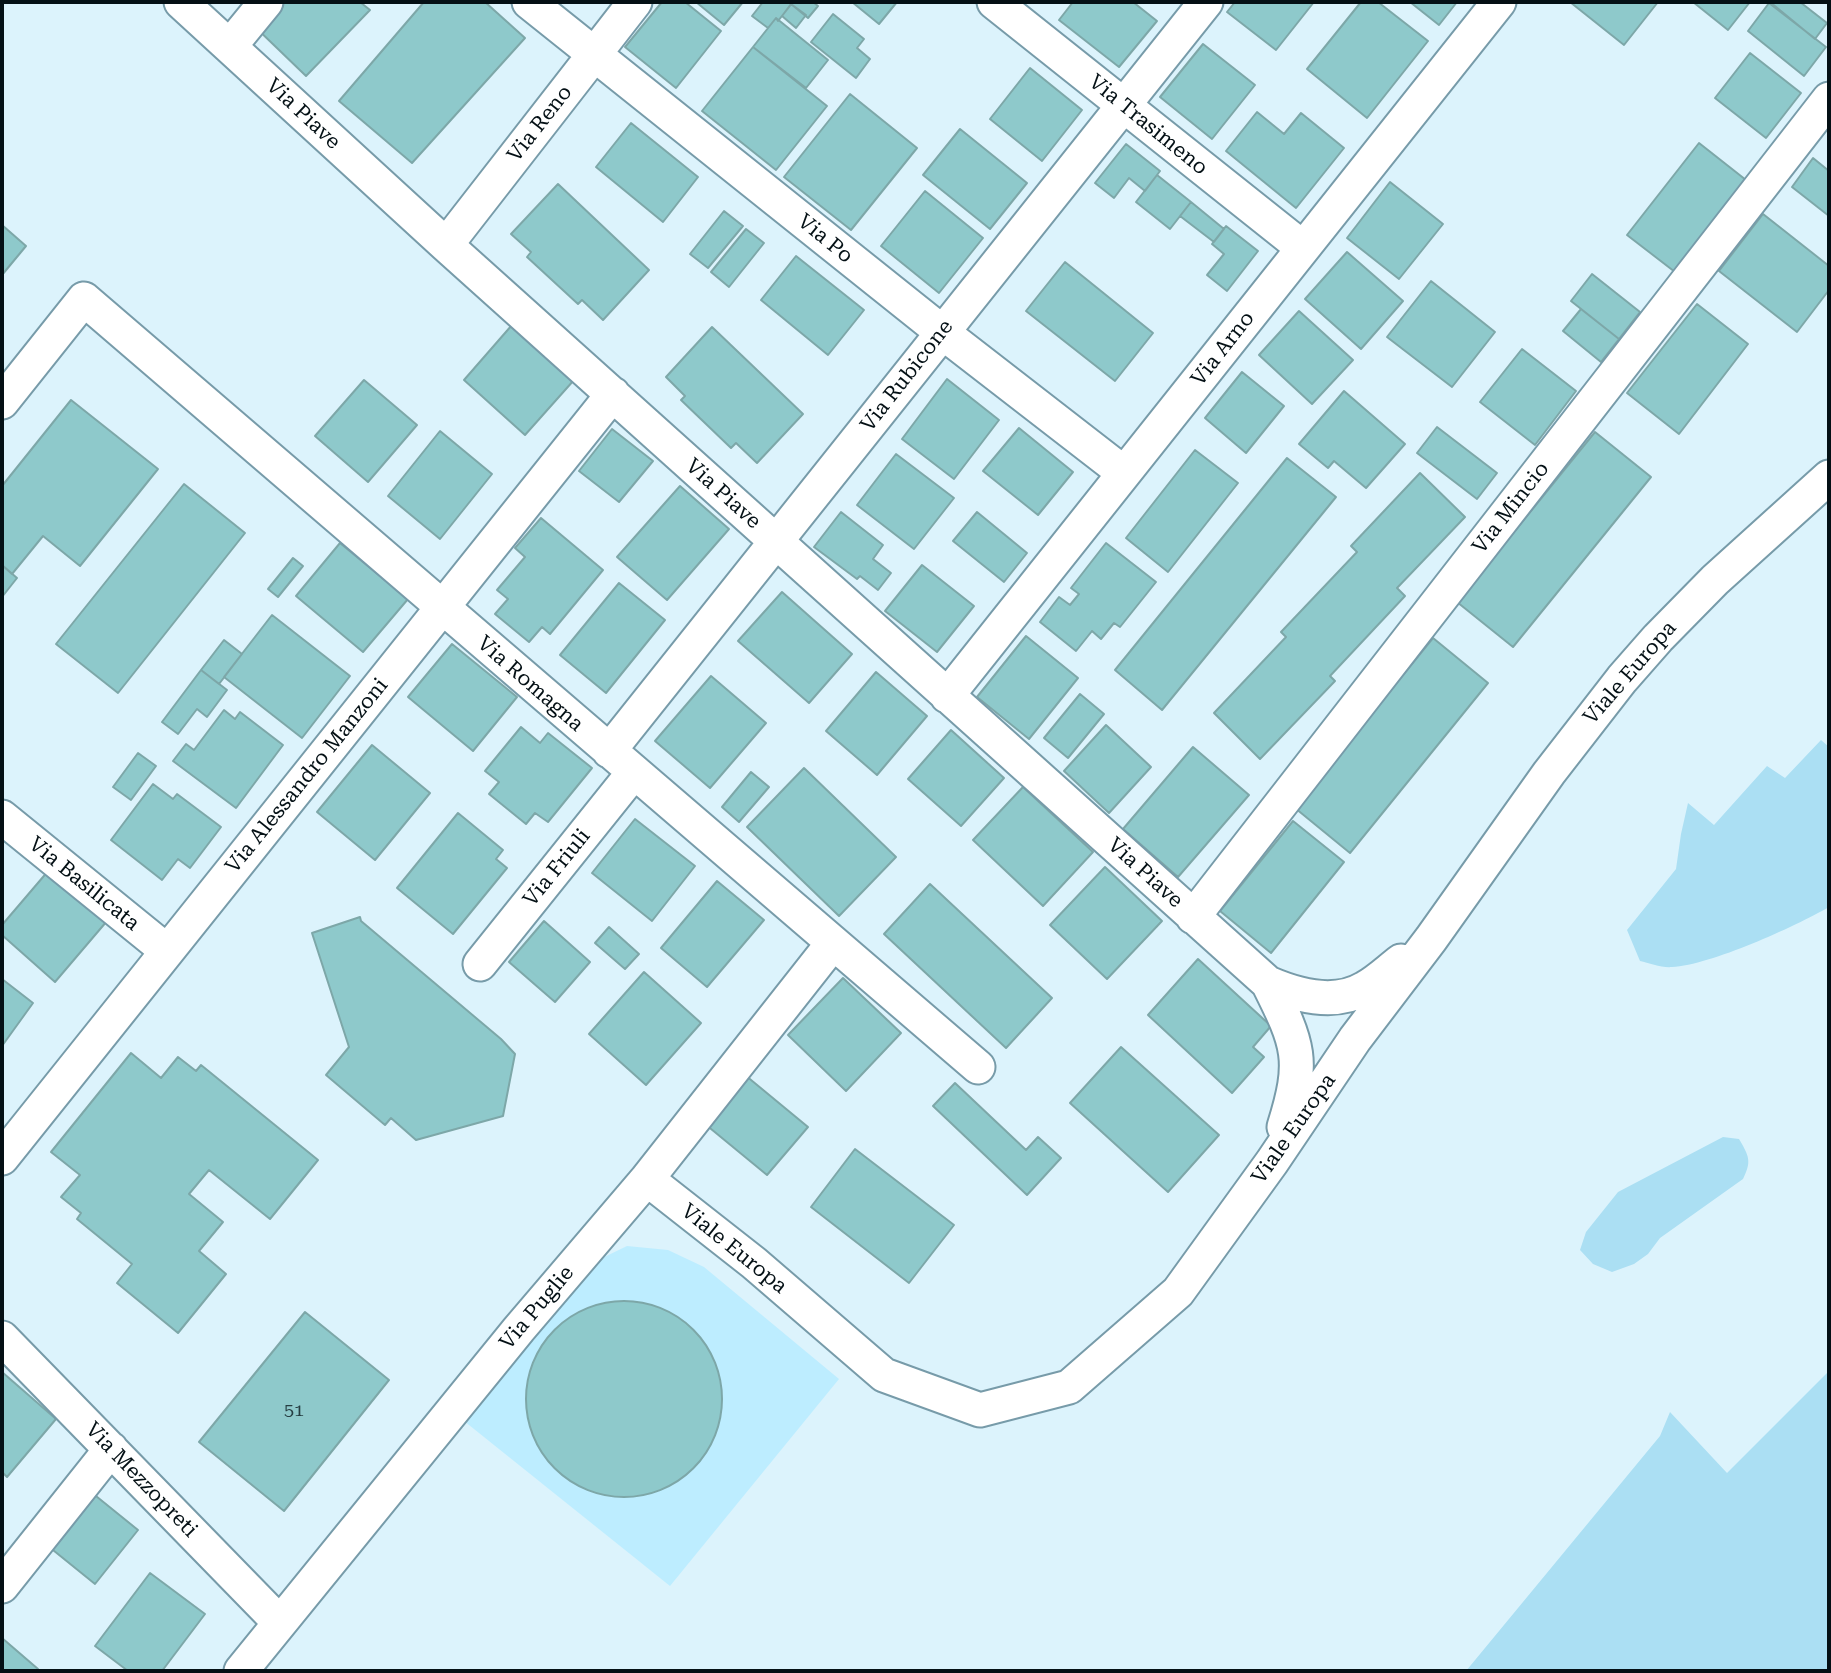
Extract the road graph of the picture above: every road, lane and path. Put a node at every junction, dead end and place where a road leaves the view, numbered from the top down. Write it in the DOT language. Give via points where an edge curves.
graph roads {
  1 [pos="181,2"];
  2 [pos="267,2"];
  3 [pos="529,2"];
  4 [pos="635,2"];
  5 [pos="994,2"];
  6 [pos="1206,2"];
  7 [pos="1499,2"];
  8 [pos="230,46"];
  9 [pos="594,54"];
  10 [pos="1829,99"];
  11 [pos="1124,105"];
  12 [pos="446,246"];
  13 [pos="1303,248"];
  14 [pos="942,332"];
  15 [pos="613,394"];
  16 [pos="2,402"];
  17 [pos="1124,473"];
  18 [pos="1829,477"];
  19 [pos="776,542"];
  20 [pos="442,607"];
  21 [pos="947,696"];
  22 [pos="622,762"];
  23 [pos="2,817"];
  24 [pos="1193,917"];
  25 [pos="1431,939"];
  26 [pos="833,943"];
  27 [pos="167,951"];
  28 [pos="480,964"];
  29 [pos="1268,983"];
  30 [pos="978,1067"];
  31 [pos="2,1158"];
  32 [pos="1272,1162"];
  33 [pos="647,1179"];
  34 [pos="2,1338"];
  35 [pos="111,1449"];
  36 [pos="2,1586"];
  37 [pos="280,1623"];
  38 [pos="241,1671"];
  1 -- 8 [label="street, Via Piave"];
  2 -- 8 [label="street"];
  3 -- 9 [label="street, Via Po"];
  4 -- 9 [label="street, Via Reno"];
  5 -- 11 [label="street, Via Trasimeno"];
  6 -- 11 [label="street, Via Rubicone"];
  7 -- 13 [label="street, Via Arno"];
  8 -- 12 [label="street, Via Piave"];
  9 -- 12 [label="street, Via Reno"];
  9 -- 14 [label="street, Via Po"];
  10 -- 24 [label="street, Via Mincio"];
  11 -- 13 [label="street, Via Trasimeno"];
  11 -- 14 [label="street, Via Rubicone"];
  12 -- 15 [label="street, Via Piave"];
  13 -- 17 [label="street, Via Arno"];
  14 -- 17 [label="street, Via Po"];
  14 -- 19 [label="street, Via Rubicone"];
  15 -- 19 [label="street, Via Piave"];
  15 -- 20 [label="street, Via Alessandro Manzoni"];
  16 -- 20 [label="street, Via Romagna" via="84,299"];
  17 -- 21 [label="street, Via Arno"];
  18 -- 25 [label="street, Viale Europa" via="1715,580 1634,665 1549,773"];
  19 -- 21 [label="street, Via Piave"];
  19 -- 22 [label="street, Via Rubicone"];
  20 -- 22 [label="street, Via Romagna"];
  20 -- 27 [label="street, Via Alessandro Manzoni"];
  21 -- 24 [label="street, Via Piave"];
  22 -- 26 [label="street, Via Romagna"];
  22 -- 28 [label="street, Via Friuli"];
  23 -- 27 [label="street, Via Basilicata"];
  24 -- 29 [label="street, Via Piave"];
  25 -- 29 [label="street, Via Piave" via="1364,989 1342,997 1293,994"];
  25 -- 32 [label="street, Viale Europa" via="1355,1039"];
  26 -- 30 [label="street, Via Romagna"];
  26 -- 33 [label="street, Via Puglie"];
  27 -- 31 [label="street, Via Alessandro Manzoni"];
  29 -- 32 [label="street, Via Piave" via="1294,1040 1298,1063 1295,1091"];
  32 -- 33 [label="street, Viale Europa" via="1178,1292 1069,1387 980,1410 884,1375"];
  33 -- 37 [label="street, Via Puglie"];
  34 -- 35 [label="street, Via Mezzopreti"];
  35 -- 36 [label="street"];
  35 -- 37 [label="street, Via Mezzopreti"];
  37 -- 38 [label="street, Via Puglie"];
}
